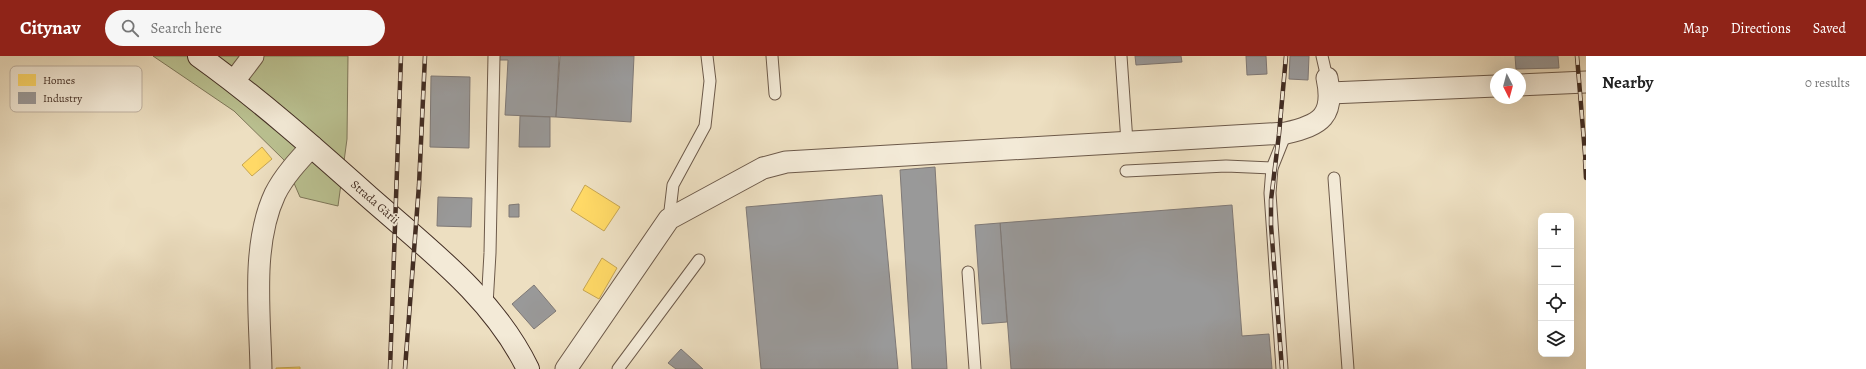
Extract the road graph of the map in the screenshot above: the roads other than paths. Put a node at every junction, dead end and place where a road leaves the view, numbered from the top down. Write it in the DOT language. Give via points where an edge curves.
graph roads {
  1 [pos="199,56"];
  2 [pos="253,56"];
  3 [pos="494,56"];
  4 [pos="707,56"];
  5 [pos="772,56"];
  6 [pos="1121,56"];
  7 [pos="1322,56"];
  8 [pos="234,81"];
  9 [pos="1586,82"];
  10 [pos="1328,85"];
  11 [pos="1526,85"];
  12 [pos="1490,86"];
  13 [pos="774,94"];
  14 [pos="1286,133"];
  15 [pos="1127,142"];
  16 [pos="312,146"];
  17 [pos="1272,168"];
  18 [pos="1126,171"];
  19 [pos="1334,178"];
  20 [pos="669,219"];
  21 [pos="699,260"];
  22 [pos="968,272"];
  23 [pos="487,306"];
  24 [pos="261,369"];
  25 [pos="528,369"];
  26 [pos="566,369"];
  27 [pos="618,369"];
  28 [pos="975,369"];
  29 [pos="1282,369"];
  30 [pos="1348,369"];
  1 -- 8 [label="main road, Strada Gării"];
  2 -- 8 [label="street"];
  3 -- 23 [label="lane"];
  4 -- 20 [label="lane" via="710,81 705,126 673,185"];
  5 -- 13 [label="lane"];
  6 -- 15 [label="lane"];
  7 -- 10 [label="lane"];
  8 -- 16 [label="main road, Strada Gării"];
  9 -- 11 [label="street"];
  10 -- 12 [label="street"];
  10 -- 14 [label="street" via="1328,108 1317,122 1305,129"];
  14 -- 15 [label="street"];
  14 -- 17 [label="lane"];
  15 -- 20 [label="street" via="786,162 764,168"];
  16 -- 23 [label="main road, Strada Gării" via="456,274"];
  16 -- 24 [label="street" via="286,176 275,194 268,213 259,293"];
  17 -- 18 [label="lane" via="1226,166"];
  17 -- 29 [label="lane" via="1270,193"];
  19 -- 30 [label="lane"];
  20 -- 26 [label="street"];
  21 -- 27 [label="lane"];
  22 -- 28 [label="lane"];
  23 -- 25 [label="main road, Strada Gării" via="507,332"];
}
